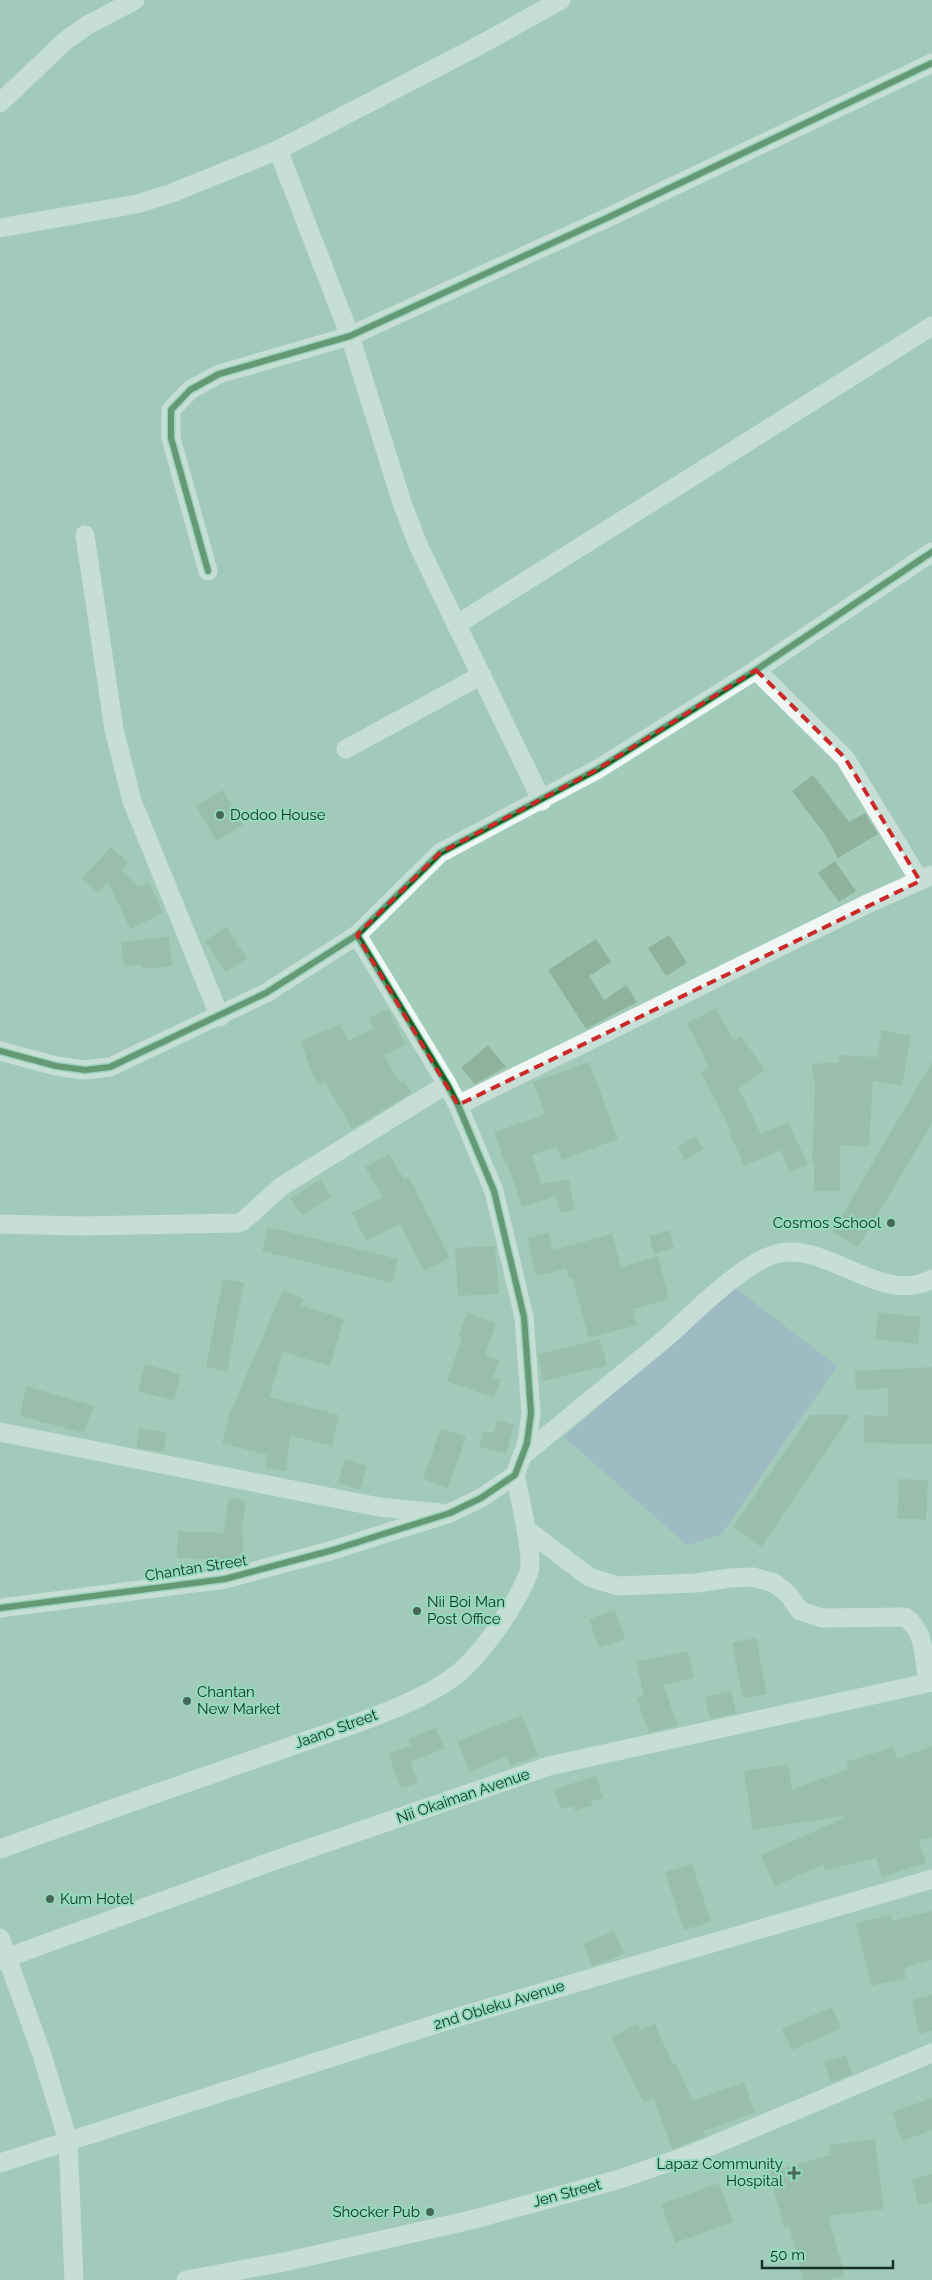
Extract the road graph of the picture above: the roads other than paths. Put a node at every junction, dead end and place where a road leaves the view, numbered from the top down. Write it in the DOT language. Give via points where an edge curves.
graph roads {
  1 [pos="134,0"];
  2 [pos="561,0"];
  3 [pos="932,63"];
  4 [pos="0,103"];
  5 [pos="278,150"];
  6 [pos="0,228"];
  7 [pos="932,326"];
  8 [pos="350,336"];
  9 [pos="85,536"];
  10 [pos="932,552"];
  11 [pos="208,571"];
  12 [pos="456,625"];
  13 [pos="756,670"];
  14 [pos="482,676"];
  15 [pos="346,749"];
  16 [pos="542,801"];
  17 [pos="926,878"];
  18 [pos="357,934"];
  19 [pos="220,1017"];
  20 [pos="0,1052"];
  21 [pos="448,1084"];
  22 [pos="458,1105"];
  23 [pos="0,1224"];
  24 [pos="932,1279"];
  25 [pos="0,1432"];
  26 [pos="522,1456"];
  27 [pos="515,1475"];
  28 [pos="450,1513"];
  29 [pos="526,1529"];
  30 [pos="0,1608"];
  31 [pos="930,1683"];
  32 [pos="0,1849"];
  33 [pos="932,1879"];
  34 [pos="0,1938"];
  35 [pos="3,1959"];
  36 [pos="932,2053"];
  37 [pos="68,2140"];
  38 [pos="0,2163"];
  39 [pos="74,2280"];
  40 [pos="186,2280"];
  1 -- 4 [label="street" via="65,41"];
  2 -- 5 [label="street"];
  3 -- 8 [label="street"];
  5 -- 6 [label="street" via="137,204"];
  5 -- 8 [label="street"];
  7 -- 12 [label="street"];
  8 -- 11 [label="street" via="219,374 190,390 171,410 171,438"];
  8 -- 12 [label="street" via="402,503"];
  9 -- 19 [label="street" via="114,729 132,801"];
  10 -- 13 [label="street"];
  12 -- 14 [label="street"];
  13 -- 16 [label="street"];
  13 -- 17 [label="street" via="845,758"];
  14 -- 15 [label="street"];
  14 -- 16 [label="street"];
  16 -- 18 [label="street" via="440,853"];
  17 -- 22 [label="street"];
  18 -- 19 [label="street" via="266,993"];
  18 -- 21 [label="street"];
  19 -- 20 [label="street" via="110,1067 85,1070"];
  21 -- 22 [label="street"];
  21 -- 23 [label="street" via="282,1186 237,1223"];
  22 -- 26 [label="street" via="494,1191 524,1317 531,1413 528,1443"];
  24 -- 26 [label="street" via="920,1286 892,1286 800,1252 763,1258 727,1284"];
  25 -- 28 [label="street" via="380,1507"];
  26 -- 27 [label="street"];
  27 -- 28 [label="street, Chantan Street" via="481,1498"];
  27 -- 29 [label="street, Jaano Street"];
  28 -- 30 [label="street, Chantan Street" via="333,1550 225,1579"];
  29 -- 31 [label="street" via="589,1577 618,1586 753,1577 774,1583 788,1594 800,1611 822,1618 905,1617 914,1623 921,1635"];
  29 -- 32 [label="street, Jaano Street" via="530,1570 512,1607 485,1645 453,1678 413,1700 353,1724"];
  31 -- 35 [label="street, Nii Okaiman Avenue" via="549,1766"];
  33 -- 37 [label="street, 2nd Obleku Avenue" via="458,2017"];
  34 -- 35 [label="street"];
  35 -- 37 [label="street" via="40,2052"];
  36 -- 40 [label="street, Jen Street" via="692,2154 620,2179 471,2220 284,2262"];
  37 -- 38 [label="street, 2nd Obleku Avenue"];
  37 -- 39 [label="street"];
}
